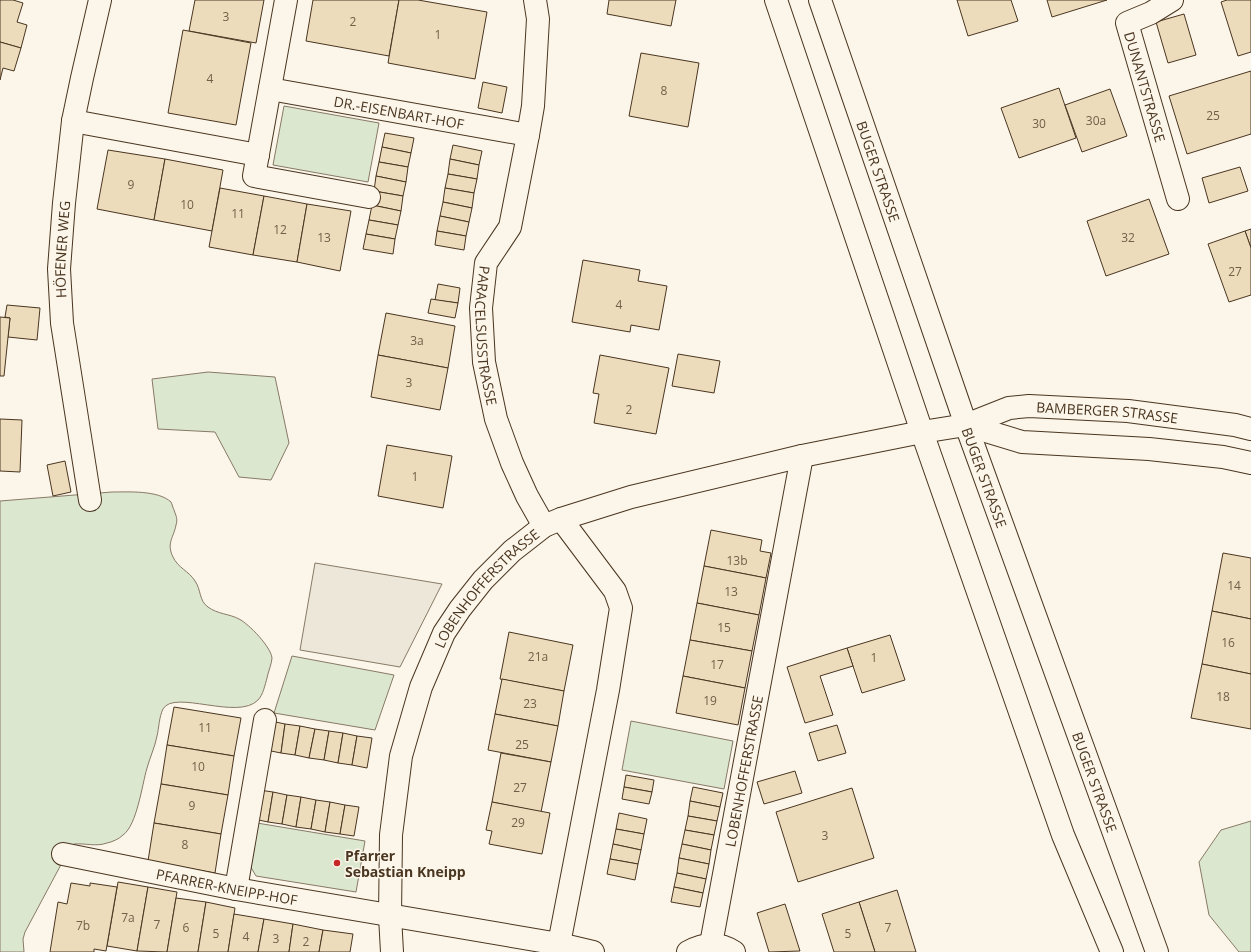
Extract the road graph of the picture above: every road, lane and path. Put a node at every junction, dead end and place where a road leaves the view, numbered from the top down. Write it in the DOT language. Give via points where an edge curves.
graph roads {
  1 [pos="100,0"];
  2 [pos="286,0"];
  3 [pos="535,0"];
  4 [pos="776,0"];
  5 [pos="820,0"];
  6 [pos="1172,0"];
  7 [pos="270,89"];
  8 [pos="73,121"];
  9 [pos="528,135"];
  10 [pos="258,155"];
  11 [pos="369,197"];
  12 [pos="1178,199"];
  13 [pos="966,425"];
  14 [pos="1251,429"];
  15 [pos="922,432"];
  16 [pos="802,456"];
  17 [pos="1251,464"];
  18 [pos="90,500"];
  19 [pos="552,522"];
  20 [pos="265,720"];
  21 [pos="63,854"];
  22 [pos="236,889"];
  23 [pos="390,916"];
  24 [pos="560,944"];
  25 [pos="711,944"];
  26 [pos="392,952"];
  27 [pos="593,952"];
  28 [pos="688,952"];
  29 [pos="734,952"];
  30 [pos="1112,952"];
  31 [pos="1157,952"];
  1 -- 8 [label="street, HÖFENER WEG"];
  2 -- 7 [label="street"];
  3 -- 9 [label="street, PARACELSUSSTRASSE" via="538,19 533,106"];
  4 -- 15 [label="street"];
  5 -- 13 [label="street, BUGER STRASSE"];
  6 -- 12 [label="street, DUNANTSTRASSE" via="1151,13 1127,23"];
  7 -- 9 [label="street, DR.-EISENBART-HOF"];
  7 -- 10 [label="street"];
  8 -- 10 [label="street"];
  8 -- 18 [label="street, HÖFENER WEG" via="59,269 62,323"];
  9 -- 19 [label="street, PARACELSUSSTRASSE" via="510,227 486,263 481,308 484,362 496,419 512,463 527,496"];
  10 -- 11 [label="street" via="254,176"];
  13 -- 14 [label="street, BAMBERGER STRASSE" via="1009,408 1029,406 1128,411"];
  13 -- 15 [label="street, BAMBERGER STRASSE"];
  13 -- 17 [label="street, BAMBERGER STRASSE" via="1022,442 1149,449 1223,457"];
  13 -- 31 [label="street, BUGER STRASSE"];
  15 -- 16 [label="street, LOBENHOFFERSTRASSE"];
  15 -- 30 [label="street" via="1063,835"];
  16 -- 19 [label="street, LOBENHOFFERSTRASSE" via="631,497"];
  16 -- 25 [label="street, LOBENHOFFERSTRASSE"];
  19 -- 23 [label="street, LOBENHOFFERSTRASSE" via="512,550 483,580 444,633 421,687 401,756 391,835"];
  19 -- 24 [label="street, PARACELSUSSTRASSE" via="615,591 621,608"];
  20 -- 22 [label="street"];
  21 -- 22 [label="street, PFARRER-KNEIPP-HOF"];
  22 -- 23 [label="street, PFARRER-KNEIPP-HOF"];
  23 -- 24 [label="street"];
  23 -- 26 [label="street, LOBENHOFFERSTRASSE"];
  24 -- 27 [label="street"];
  25 -- 28 [label="street" via="699,946"];
  25 -- 29 [label="street"];
}
